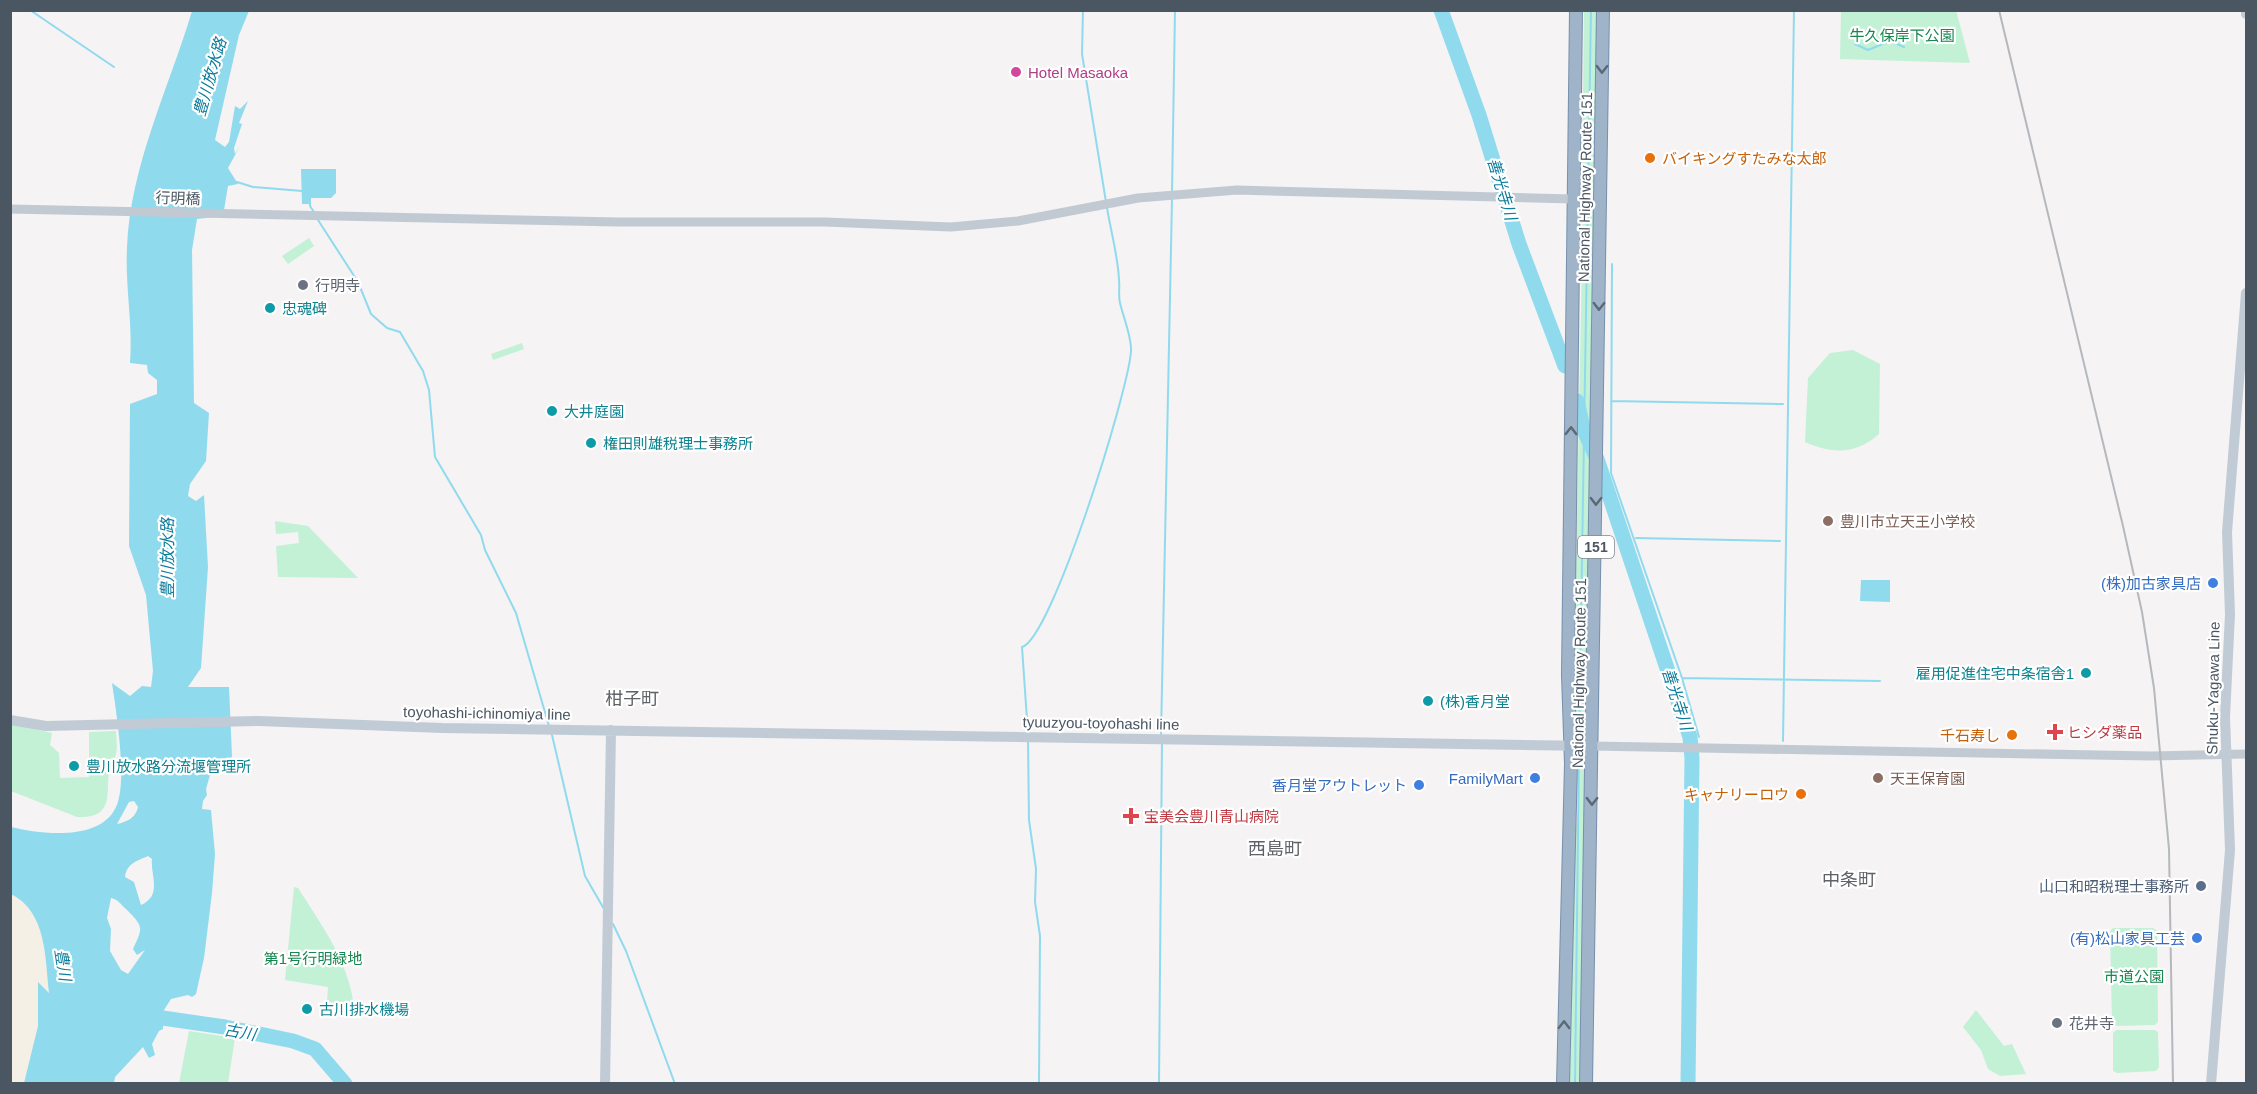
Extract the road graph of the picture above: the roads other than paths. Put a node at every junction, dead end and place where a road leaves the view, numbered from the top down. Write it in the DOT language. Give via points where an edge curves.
graph roads {
  1 [pos="1576,10"];
  2 [pos="1603,10"];
  3 [pos="1573,199"];
  4 [pos="10,209"];
  5 [pos="2247,293"];
  6 [pos="10,720"];
  7 [pos="610,730"];
  8 [pos="1579,746"];
  9 [pos="2226,754"];
  10 [pos="2247,754"];
  11 [pos="605,1083"];
  12 [pos="1563,1083"];
  13 [pos="1587,1083"];
  14 [pos="2211,1083"];
  1 -- 3 [label="highway, National Highway Route 151 / 151"];
  2 -- 8 [label="highway, National Highway Route 151 / 151, one-way"];
  3 -- 4 [label="street, 行明橋" via="1237,190 1172,195 1018,221 951,227"];
  8 -- 3 [label="highway, National Highway Route 151 / 151, one-way"];
  5 -- 9 [label="main road, Shuku-Yagawa Line" via="2227,532 2230,595"];
  6 -- 7 [label="main road, toyohashi-ichinomiya line" via="91,727 241,722"];
  7 -- 8 [label="main road, tyuuzyou-toyohashi line"];
  7 -- 11 [label="main road"];
  8 -- 9 [label="street"];
  12 -- 8 [label="highway, National Highway Route 151 / 151, one-way" via="1570,765"];
  8 -- 13 [label="highway, National Highway Route 151 / 151, one-way"];
  9 -- 10 [label="street"];
  9 -- 14 [label="main road, Shuku-Yagawa Line" via="2229,861"];
}
